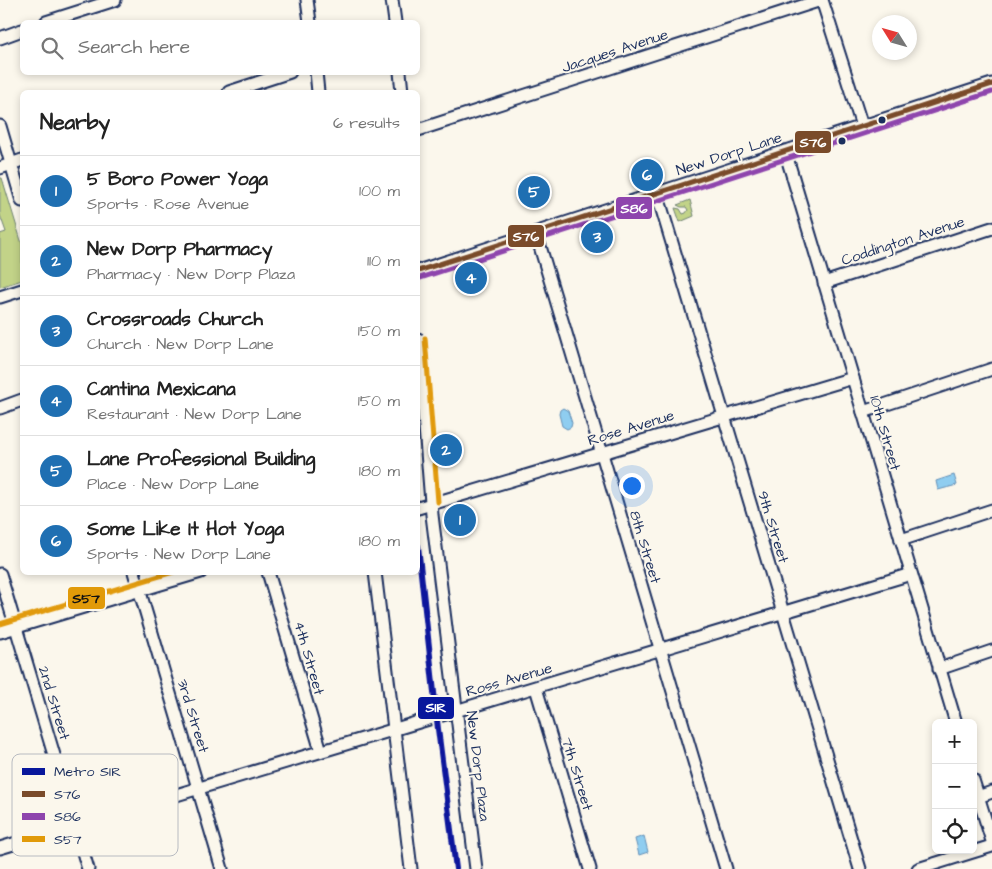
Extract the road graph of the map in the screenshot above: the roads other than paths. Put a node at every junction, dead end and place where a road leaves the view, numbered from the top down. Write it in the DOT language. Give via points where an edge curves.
graph roads {
  1 [pos="115,0"];
  2 [pos="307,0"];
  3 [pos="822,0"];
  4 [pos="395,1"];
  5 [pos="52,20"];
  6 [pos="310,20"];
  7 [pos="395,20"];
  8 [pos="20,31"];
  9 [pos="0,38"];
  10 [pos="281,75"];
  11 [pos="316,75"];
  12 [pos="400,75"];
  13 [pos="992,84"];
  14 [pos="235,90"];
  15 [pos="318,90"];
  16 [pos="402,90"];
  17 [pos="0,126"];
  18 [pos="862,126"];
  19 [pos="420,129"];
  20 [pos="785,151"];
  21 [pos="17,162"];
  22 [pos="0,168"];
  23 [pos="20,185"];
  24 [pos="657,193"];
  25 [pos="992,228"];
  26 [pos="536,233"];
  27 [pos="420,271"];
  28 [pos="824,283"];
  29 [pos="20,291"];
  30 [pos="0,297"];
  31 [pos="992,369"];
  32 [pos="853,378"];
  33 [pos="20,401"];
  34 [pos="420,406"];
  35 [pos="0,408"];
  36 [pos="863,412"];
  37 [pos="724,416"];
  38 [pos="601,453"];
  39 [pos="423,506"];
  40 [pos="992,510"];
  41 [pos="901,540"];
  42 [pos="0,574"];
  43 [pos="911,574"];
  44 [pos="135,575"];
  45 [pos="191,575"];
  46 [pos="269,575"];
  47 [pos="375,575"];
  48 [pos="140,591"];
  49 [pos="784,613"];
  50 [pos="16,628"];
  51 [pos="0,632"];
  52 [pos="660,650"];
  53 [pos="992,651"];
  54 [pos="939,668"];
  55 [pos="536,688"];
  56 [pos="456,711"];
  57 [pos="955,719"];
  58 [pos="392,730"];
  59 [pos="321,751"];
  60 [pos="54,754"];
  61 [pos="198,788"];
  62 [pos="992,792"];
  63 [pos="178,794"];
  64 [pos="977,794"];
  65 [pos="978,797"];
  66 [pos="992,841"];
  67 [pos="12,844"];
  68 [pos="992,846"];
  69 [pos="0,848"];
  70 [pos="84,856"];
  71 [pos="88,869"];
  72 [pos="222,869"];
  73 [pos="410,869"];
  74 [pos="476,869"];
  75 [pos="590,869"];
  76 [pos="726,869"];
  77 [pos="860,869"];
  78 [pos="918,869"];
  1 -- 5 [label="street"];
  2 -- 6 [label="street"];
  3 -- 18 [label="street"];
  3 -- 19 [label="street, Jacques Avenue"];
  4 -- 7 [label="street"];
  8 -- 9 [label="street"];
  10 -- 14 [label="street"];
  11 -- 15 [label="street"];
  12 -- 16 [label="street"];
  13 -- 18 [label="street, New Dorp Lane"];
  17 -- 21 [label="street"];
  18 -- 20 [label="street, New Dorp Lane"];
  20 -- 24 [label="street, New Dorp Lane"];
  20 -- 28 [label="street, 10th Street"];
  21 -- 22 [label="street"];
  21 -- 23 [label="street"];
  24 -- 26 [label="street, New Dorp Lane"];
  24 -- 37 [label="street, 9th Street"];
  25 -- 28 [label="street, Coddington Avenue"];
  26 -- 27 [label="street, New Dorp Lane"];
  26 -- 38 [label="street, 8th Street"];
  28 -- 32 [label="street, 10th Street"];
  29 -- 30 [label="street"];
  31 -- 36 [label="street"];
  32 -- 36 [label="street, 10th Street"];
  32 -- 37 [label="street, Rose Avenue"];
  33 -- 35 [label="street"];
  34 -- 39 [label="street, New Dorp Plaza"];
  36 -- 41 [label="street, 10th Street"];
  37 -- 38 [label="street, Rose Avenue"];
  37 -- 49 [label="street, 9th Street"];
  38 -- 39 [label="street, Rose Avenue"];
  38 -- 52 [label="street, 8th Street"];
  39 -- 56 [label="street, New Dorp Plaza"];
  40 -- 41 [label="street"];
  41 -- 43 [label="street, 10th Street"];
  42 -- 50 [label="street, 2nd Street"];
  43 -- 49 [label="street, Ross Avenue"];
  43 -- 54 [label="street, 10th Street"];
  44 -- 48 [label="street, 3rd Street"];
  45 -- 48 [label="street"];
  46 -- 59 [label="street, 4th Street"];
  47 -- 58 [label="street"];
  48 -- 50 [label="street"];
  48 -- 61 [label="street, 3rd Street"];
  49 -- 52 [label="street, Ross Avenue"];
  49 -- 77 [label="street, 9th Street"];
  50 -- 51 [label="street"];
  50 -- 60 [label="street, 2nd Street"];
  52 -- 55 [label="street, Ross Avenue"];
  52 -- 76 [label="street, 8th Street"];
  53 -- 54 [label="street"];
  54 -- 57 [label="street, 10th Street"];
  55 -- 56 [label="street, Ross Avenue"];
  55 -- 75 [label="street, 7th Street"];
  56 -- 58 [label="street, Ross Avenue"];
  56 -- 74 [label="street, New Dorp Plaza"];
  58 -- 59 [label="street, Ross Avenue"];
  58 -- 73 [label="street"];
  59 -- 61 [label="street, Ross Avenue"];
  61 -- 63 [label="street, Ross Avenue"];
  61 -- 72 [label="street, 3rd Street"];
  62 -- 65 [label="street"];
  64 -- 65 [label="street"];
  65 -- 66 [label="street"];
  67 -- 69 [label="street, Ross Avenue"];
  68 -- 78 [label="street"];
  70 -- 71 [label="street, 2nd Street"];
}
